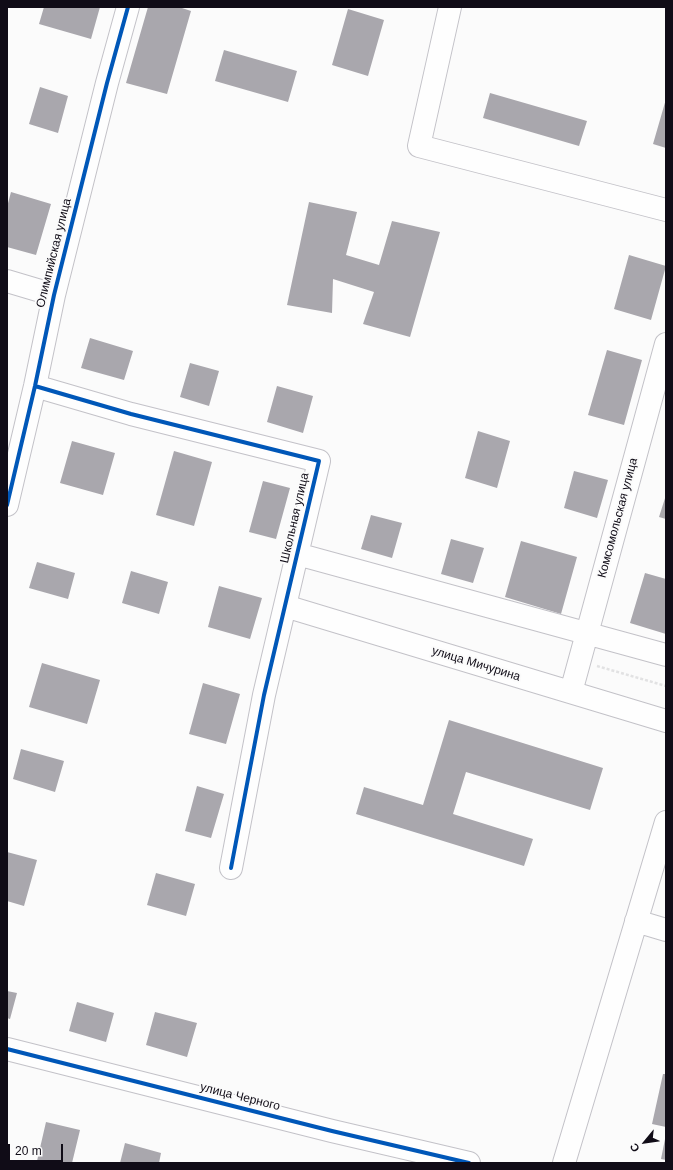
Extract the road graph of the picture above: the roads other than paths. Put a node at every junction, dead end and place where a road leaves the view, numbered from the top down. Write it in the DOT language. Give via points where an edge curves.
graph roads {
  1 [pos="128,7"];
  2 [pos="450,7"];
  3 [pos="666,210"];
  4 [pos="7,281"];
  5 [pos="54,295"];
  6 [pos="666,344"];
  7 [pos="35,386"];
  8 [pos="7,505"];
  9 [pos="297,554"];
  10 [pos="285,606"];
  11 [pos="587,634"];
  12 [pos="666,655"];
  13 [pos="571,692"];
  14 [pos="666,721"];
  15 [pos="666,822"];
  16 [pos="231,868"];
  17 [pos="636,921"];
  18 [pos="666,930"];
  19 [pos="7,1049"];
  20 [pos="469,1163"];
  21 [pos="564,1163"];
  1 -- 5 [label="street, Олимпийская улица"];
  2 -- 3 [label="street" via="419,146"];
  4 -- 5 [label="street"];
  5 -- 7 [label="street, Олимпийская улица"];
  6 -- 11 [label="street, Комсомольская улица"];
  7 -- 8 [label="street, Олимпийская улица"];
  7 -- 9 [label="street, Школьная улица" via="131,414 319,461"];
  9 -- 10 [label="street, Школьная улица"];
  9 -- 11 [label="street"];
  10 -- 13 [label="street, улица Мичурина"];
  10 -- 16 [label="street, Школьная улица" via="264,695"];
  11 -- 12 [label="street"];
  11 -- 13 [label="street, Комсомольская улица"];
  13 -- 14 [label="street, улица Мичурина"];
  15 -- 17 [label="street"];
  17 -- 18 [label="street"];
  17 -- 21 [label="street"];
  19 -- 20 [label="street, улица Черного"];
}
